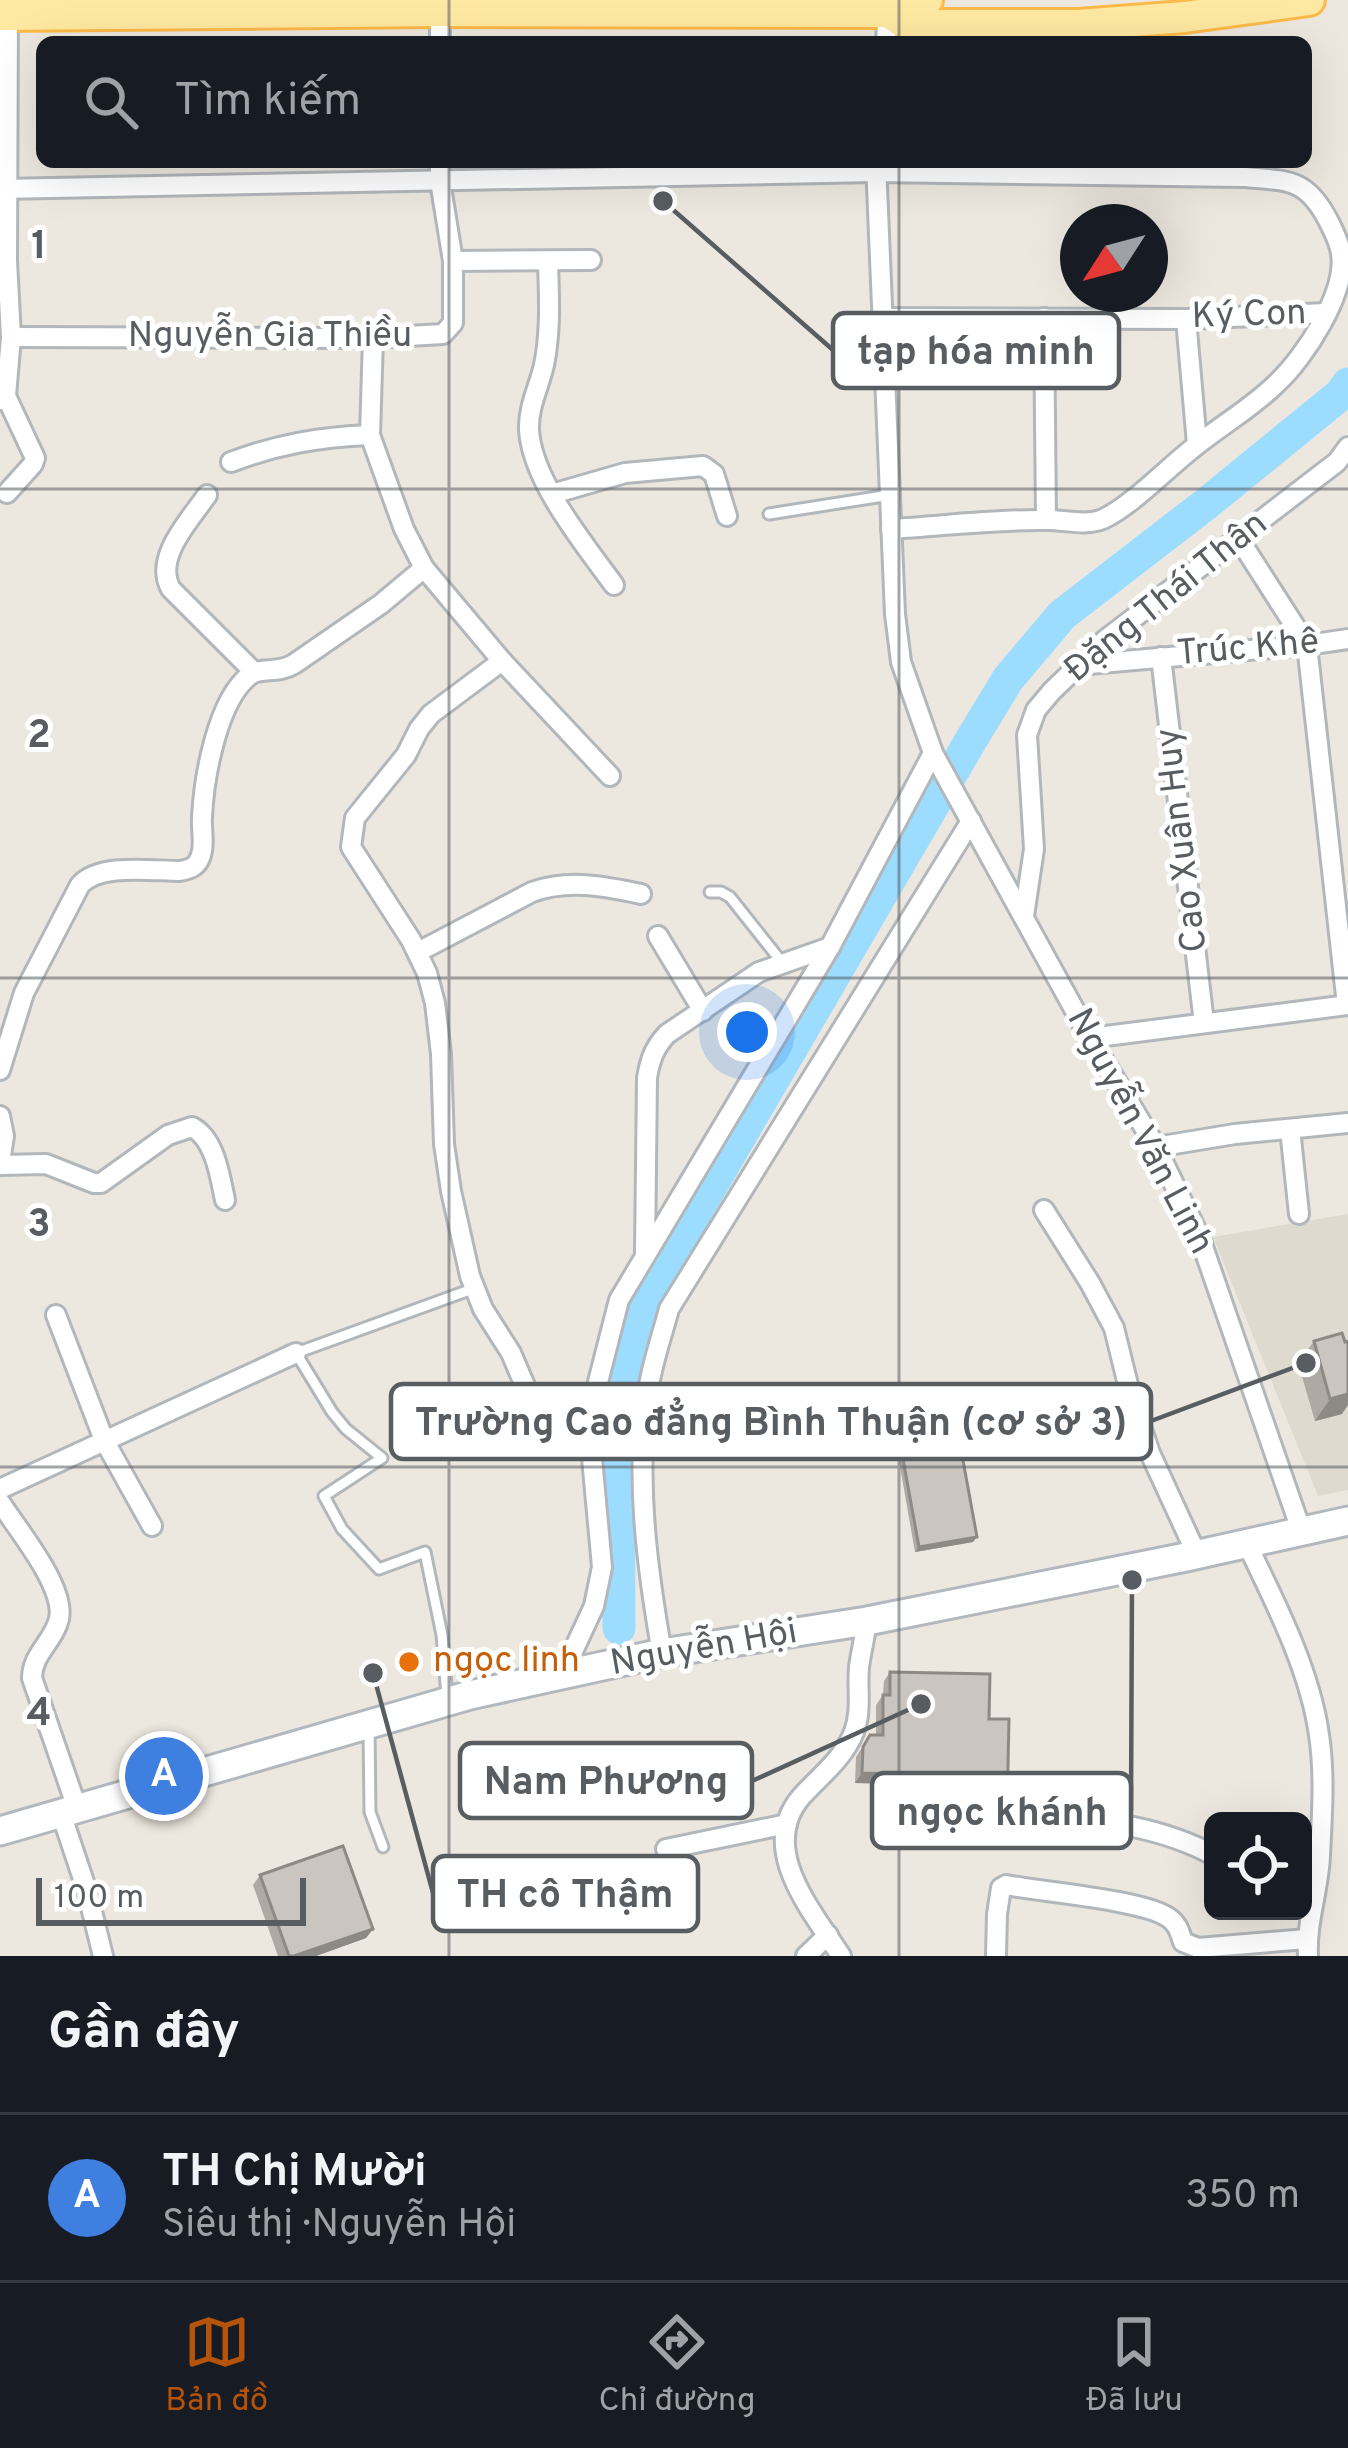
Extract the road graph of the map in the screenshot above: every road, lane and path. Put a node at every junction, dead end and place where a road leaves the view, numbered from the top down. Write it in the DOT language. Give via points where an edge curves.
graph roads {
  1 [pos="927,0"];
  2 [pos="1309,0"];
  3 [pos="6,10"];
  4 [pos="440,18"];
  5 [pos="887,18"];
  6 [pos="766,168"];
  7 [pos="875,168"];
  8 [pos="912,168"];
  9 [pos="440,171"];
  10 [pos="3,189"];
  11 [pos="591,260"];
  12 [pos="3,261"];
  13 [pos="453,261"];
  14 [pos="548,262"];
  15 [pos="1327,313"];
  16 [pos="883,318"];
  17 [pos="1044,318"];
  18 [pos="1186,319"];
  19 [pos="11,337"];
  20 [pos="373,338"];
  21 [pos="3,398"];
  22 [pos="370,435"];
  23 [pos="1197,444"];
  24 [pos="231,462"];
  25 [pos="1344,462"];
  26 [pos="7,493"];
  27 [pos="552,494"];
  28 [pos="207,495"];
  29 [pos="890,496"];
  30 [pos="769,514"];
  31 [pos="727,517"];
  32 [pos="1046,520"];
  33 [pos="891,529"];
  34 [pos="1239,539"];
  35 [pos="424,568"];
  36 [pos="614,586"];
  37 [pos="1348,639"];
  38 [pos="1306,646"];
  39 [pos="1161,657"];
  40 [pos="502,661"];
  41 [pos="1076,665"];
  42 [pos="254,672"];
  43 [pos="933,753"];
  44 [pos="610,776"];
  45 [pos="971,820"];
  46 [pos="710,892"];
  47 [pos="641,894"];
  48 [pos="1024,916"];
  49 [pos="658,936"];
  50 [pos="830,947"];
  51 [pos="418,952"];
  52 [pos="784,965"];
  53 [pos="1347,1005"];
  54 [pos="703,1011"];
  55 [pos="9,1019"];
  56 [pos="1204,1024"];
  57 [pos="1090,1038"];
  58 [pos="0,1070"];
  59 [pos="0,1116"];
  60 [pos="1348,1123"];
  61 [pos="1290,1129"];
  62 [pos="1156,1147"];
  63 [pos="0,1163"];
  64 [pos="225,1200"];
  65 [pos="1044,1210"];
  66 [pos="1299,1214"];
  67 [pos="645,1256"];
  68 [pos="475,1288"];
  69 [pos="56,1315"];
  70 [pos="296,1353"];
  71 [pos="592,1435"];
  72 [pos="104,1441"];
  73 [pos="0,1490"];
  74 [pos="0,1502"];
  75 [pos="1348,1521"];
  76 [pos="152,1526"];
  77 [pos="1301,1530"];
  78 [pos="1246,1544"];
  79 [pos="1197,1555"];
  80 [pos="867,1621"];
  81 [pos="662,1653"];
  82 [pos="562,1675"];
  83 [pos="448,1701"];
  84 [pos="369,1724"];
  85 [pos="69,1810"];
  86 [pos="1029,1813"];
  87 [pos="787,1824"];
  88 [pos="0,1832"];
  89 [pos="383,1846"];
  90 [pos="666,1849"];
  91 [pos="1204,1851"];
  92 [pos="1312,1867"];
  93 [pos="828,1935"];
  94 [pos="1307,1948"];
  95 [pos="103,1956"];
  96 [pos="806,1956"];
  97 [pos="842,1956"];
  98 [pos="996,1956"];
  1 -- 5 [label="main road" via="902,0"];
  2 -- 5 [label="main road" via="1078,25 908,25"];
  3 -- 4 [label="main road"];
  3 -- 10 [label="street"];
  4 -- 5 [label="main road"];
  6 -- 9 [label="street"];
  7 -- 16 [label="street"];
  8 -- 15 [label="street" via="1302,185 1342,256"];
  9 -- 10 [label="street"];
  9 -- 13 [label="street, Nguyễn Gia Thiều"];
  10 -- 12 [label="street"];
  11 -- 14 [label="street"];
  12 -- 19 [label="street"];
  13 -- 14 [label="street"];
  13 -- 20 [label="street, Nguyễn Gia Thiều" via="453,323 443,334"];
  14 -- 27 [label="street" via="548,334 529,425"];
  15 -- 18 [label="street, Ký Con"];
  15 -- 23 [label="street" via="1275,386"];
  16 -- 17 [label="street, Ký Con"];
  16 -- 29 [label="street"];
  17 -- 18 [label="street, Ký Con"];
  17 -- 32 [label="street"];
  18 -- 23 [label="street"];
  19 -- 20 [label="street, Nguyễn Gia Thiều"];
  19 -- 21 [label="street"];
  20 -- 22 [label="street"];
  21 -- 26 [label="street" via="35,458"];
  22 -- 24 [label="street" via="321,437"];
  22 -- 35 [label="street"];
  23 -- 32 [label="street" via="1098,521"];
  25 -- 34 [label="street, Đặng Thái Thân"];
  27 -- 31 [label="street" via="625,473 703,466 714,474"];
  27 -- 36 [label="street"];
  28 -- 42 [label="street" via="176,542 165,578"];
  29 -- 30 [label="lane"];
  29 -- 33 [label="street"];
  32 -- 33 [label="street"];
  33 -- 43 [label="street" via="901,662"];
  34 -- 38 [label="street"];
  34 -- 41 [label="street, Đặng Thái Thân"];
  35 -- 40 [label="street"];
  35 -- 42 [label="street" via="294,664"];
  37 -- 38 [label="street, Trúc Khê"];
  38 -- 39 [label="street, Trúc Khê"];
  38 -- 53 [label="street"];
  39 -- 41 [label="street, Trúc Khê"];
  39 -- 56 [label="street, Cao Xuân Huy"];
  40 -- 44 [label="street"];
  40 -- 51 [label="street" via="431,714 355,818 351,847"];
  41 -- 48 [label="street, Đặng Thái Thân" via="1036,710 1028,735 1034,849"];
  42 -- 55 [label="street" via="213,741 198,862 180,871 87,877"];
  43 -- 45 [label="street, Nguyễn Văn Linh"];
  43 -- 50 [label="street"];
  45 -- 48 [label="street, Nguyễn Văn Linh"];
  45 -- 81 [label="street" via="669,1309 648,1390 643,1466"];
  46 -- 52 [label="lane" via="730,897"];
  47 -- 51 [label="street" via="556,884"];
  48 -- 57 [label="street, Nguyễn Văn Linh"];
  49 -- 54 [label="street"];
  50 -- 52 [label="street"];
  50 -- 67 [label="street"];
  51 -- 68 [label="street" via="435,1004 444,1144"];
  52 -- 54 [label="street" via="759,972"];
  53 -- 56 [label="street"];
  54 -- 67 [label="street" via="668,1034 651,1058"];
  55 -- 58 [label="street"];
  56 -- 57 [label="street"];
  57 -- 62 [label="street, Nguyễn Văn Linh"];
  59 -- 63 [label="street"];
  60 -- 61 [label="street"];
  61 -- 62 [label="street"];
  61 -- 66 [label="street"];
  62 -- 77 [label="street, Nguyễn Văn Linh" via="1200,1238"];
  63 -- 64 [label="street" via="46,1164 101,1183 192,1127 217,1162"];
  65 -- 79 [label="street" via="1114,1328 1150,1453"];
  67 -- 71 [label="street" via="619,1300"];
  68 -- 70 [label="lane"];
  68 -- 71 [label="street" via="549,1442"];
  69 -- 72 [label="street"];
  70 -- 72 [label="street"];
  70 -- 83 [label="lane" via="332,1412 382,1458 325,1496 342,1529 379,1569 425,1552"];
  71 -- 82 [label="street" via="602,1568"];
  72 -- 73 [label="street"];
  72 -- 76 [label="street"];
  74 -- 85 [label="street" via="59,1600 58,1622 32,1678"];
  75 -- 77 [label="street, Nguyễn Hội"];
  77 -- 78 [label="street, Nguyễn Hội"];
  78 -- 79 [label="street, Nguyễn Hội"];
  78 -- 92 [label="street" via="1315,1716 1323,1795"];
  79 -- 80 [label="street, Nguyễn Hội"];
  80 -- 81 [label="street, Nguyễn Hội"];
  80 -- 87 [label="street" via="854,1732"];
  81 -- 82 [label="street, Nguyễn Hội"];
  82 -- 83 [label="street, Nguyễn Hội"];
  83 -- 84 [label="street, Nguyễn Hội"];
  84 -- 85 [label="street, Nguyễn Hội"];
  84 -- 89 [label="lane" via="370,1812"];
  85 -- 88 [label="street, Nguyễn Hội"];
  85 -- 95 [label="street"];
  86 -- 91 [label="street" via="1154,1830"];
  87 -- 90 [label="street"];
  87 -- 93 [label="street" via="794,1885"];
  93 -- 96 [label="street"];
  93 -- 97 [label="street"];
  94 -- 98 [label="street" via="1198,1948 1165,1914 1006,1885"];
}
